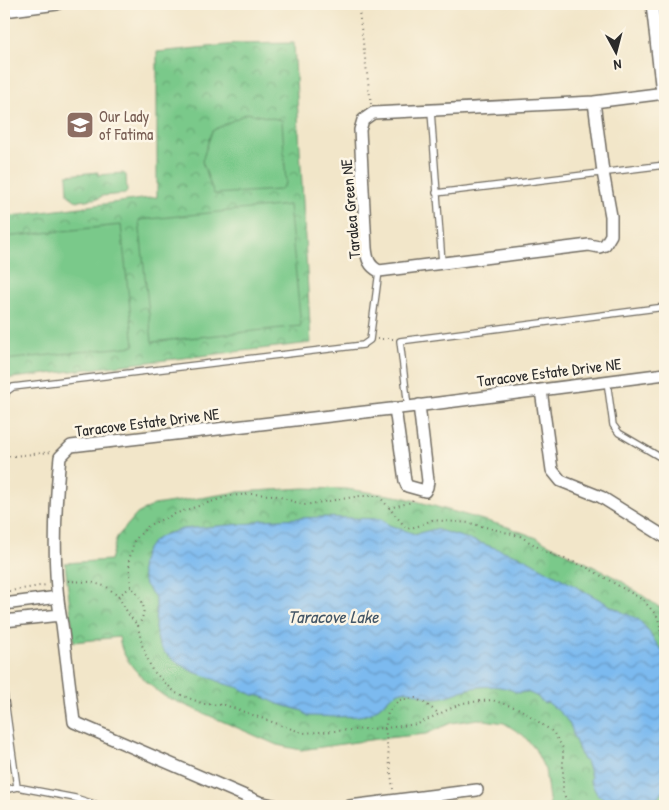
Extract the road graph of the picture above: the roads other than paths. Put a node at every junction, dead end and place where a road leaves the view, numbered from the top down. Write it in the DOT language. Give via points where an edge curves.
graph roads {
  1 [pos="57,4"];
  2 [pos="652,4"];
  3 [pos="4,11"];
  4 [pos="660,28"];
  5 [pos="664,93"];
  6 [pos="594,102"];
  7 [pos="431,111"];
  8 [pos="665,165"];
  9 [pos="603,172"];
  10 [pos="436,192"];
  11 [pos="442,263"];
  12 [pos="380,271"];
  13 [pos="665,307"];
  14 [pos="665,374"];
  15 [pos="607,381"];
  16 [pos="541,390"];
  17 [pos="4,404"];
  18 [pos="413,406"];
  19 [pos="396,408"];
  20 [pos="665,460"];
  21 [pos="665,537"];
  22 [pos="58,598"];
  23 [pos="4,604"];
  24 [pos="60,615"];
  25 [pos="4,621"];
  26 [pos="4,693"];
  27 [pos="17,787"];
  28 [pos="4,790"];
  29 [pos="477,790"];
  30 [pos="395,804"];
  31 [pos="101,806"];
  32 [pos="277,806"];
  33 [pos="350,806"];
  1 -- 3 [label="street"];
  2 -- 4 [label="street"];
  4 -- 5 [label="street"];
  5 -- 6 [label="street"];
  6 -- 7 [label="street"];
  6 -- 9 [label="street, Taralea Green NE"];
  7 -- 10 [label="lane"];
  7 -- 12 [label="street, Taralea Green NE" via="373,113 363,120 360,130 367,258"];
  8 -- 9 [label="lane"];
  9 -- 10 [label="lane"];
  9 -- 11 [label="street, Taralea Green NE" via="612,227 605,245"];
  10 -- 11 [label="lane"];
  11 -- 12 [label="street, Taralea Green NE"];
  12 -- 17 [label="lane" via="370,340 363,345 13,387 6,392"];
  13 -- 18 [label="lane" via="400,341"];
  14 -- 15 [label="street, Taracove Estate Drive NE"];
  15 -- 16 [label="street, Taracove Estate Drive NE"];
  15 -- 20 [label="lane" via="613,424 619,433"];
  16 -- 18 [label="street, Taracove Estate Drive NE"];
  16 -- 21 [label="street" via="552,470 556,476 601,497"];
  18 -- 19 [label="street, Taracove Estate Drive NE"];
  18 -- 19 [label="street" via="428,481 425,490 407,486 405,481"];
  19 -- 22 [label="street, Taracove Estate Drive NE" via="71,446 60,457 55,520"];
  22 -- 23 [label="street"];
  22 -- 24 [label="street, Taracove Estate Drive NE"];
  24 -- 25 [label="street"];
  24 -- 32 [label="street, Taracove Estate Drive NE" via="74,722 259,802"];
  26 -- 27 [label="lane"];
  27 -- 28 [label="lane"];
  27 -- 31 [label="lane"];
  29 -- 30 [label="street"];
  30 -- 33 [label="street"];
}
